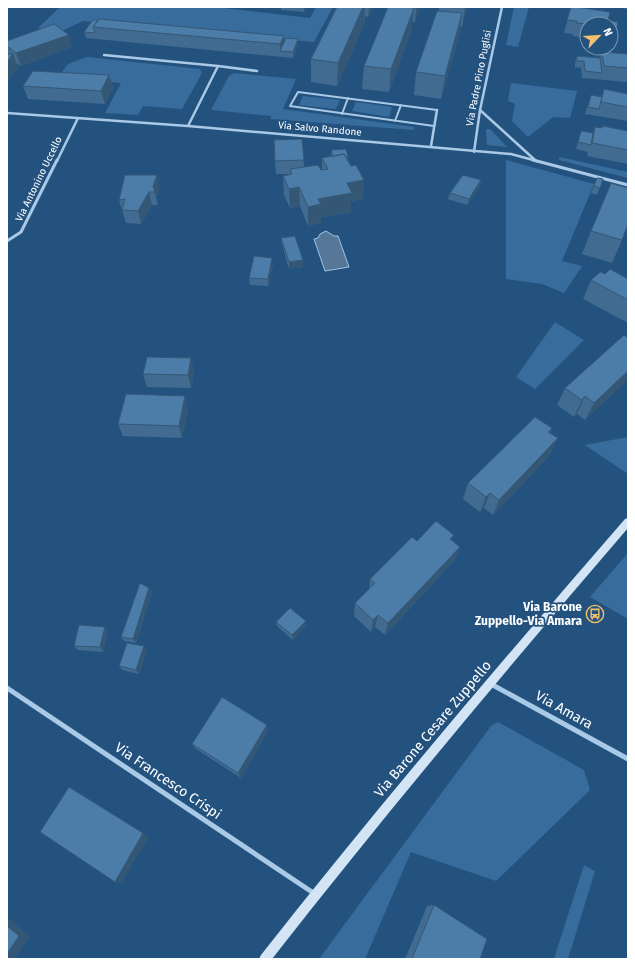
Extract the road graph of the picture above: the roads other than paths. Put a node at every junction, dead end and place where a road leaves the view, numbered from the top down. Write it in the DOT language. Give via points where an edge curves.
graph roads {
  1 [pos="502,7"];
  2 [pos="104,55"];
  3 [pos="218,66"];
  4 [pos="258,70"];
  5 [pos="348,98"];
  6 [pos="401,106"];
  7 [pos="437,110"];
  8 [pos="480,110"];
  9 [pos="7,113"];
  10 [pos="342,114"];
  11 [pos="78,118"];
  12 [pos="395,121"];
  13 [pos="188,126"];
  14 [pos="434,126"];
  15 [pos="431,146"];
  16 [pos="474,152"];
  17 [pos="535,160"];
  18 [pos="628,185"];
  19 [pos="7,241"];
  20 [pos="628,522"];
  21 [pos="489,683"];
  22 [pos="7,688"];
  23 [pos="628,759"];
  24 [pos="315,894"];
  25 [pos="265,959"];
  1 -- 8 [label="street, Via Padre Pino Puglisi"];
  2 -- 3 [label="street"];
  3 -- 4 [label="street"];
  3 -- 13 [label="street"];
  5 -- 6 [label="lane"];
  5 -- 10 [label="lane"];
  5 -- 10 [label="lane" via="298,92 290,106"];
  6 -- 7 [label="lane"];
  6 -- 12 [label="lane"];
  7 -- 14 [label="street"];
  8 -- 16 [label="street, Via Padre Pino Puglisi"];
  8 -- 17 [label="street"];
  9 -- 11 [label="street, Via Salvo Randone"];
  10 -- 12 [label="lane"];
  11 -- 13 [label="street, Via Salvo Randone"];
  11 -- 19 [label="street, Via Antonino Uccello" via="21,232"];
  12 -- 14 [label="lane"];
  13 -- 15 [label="street, Via Salvo Randone"];
  14 -- 15 [label="street"];
  15 -- 16 [label="street, Via Salvo Randone"];
  16 -- 17 [label="street, Via Salvo Randone" via="511,154"];
  17 -- 18 [label="street, Via Salvo Randone"];
  20 -- 21 [label="main road, Via Barone Cesare Zuppello"];
  21 -- 23 [label="street, Via Amara"];
  21 -- 24 [label="main road, Via Barone Cesare Zuppello"];
  22 -- 24 [label="street, Via Francesco Crispi"];
  24 -- 25 [label="main road, Via Barone Cesare Zuppello"];
}
